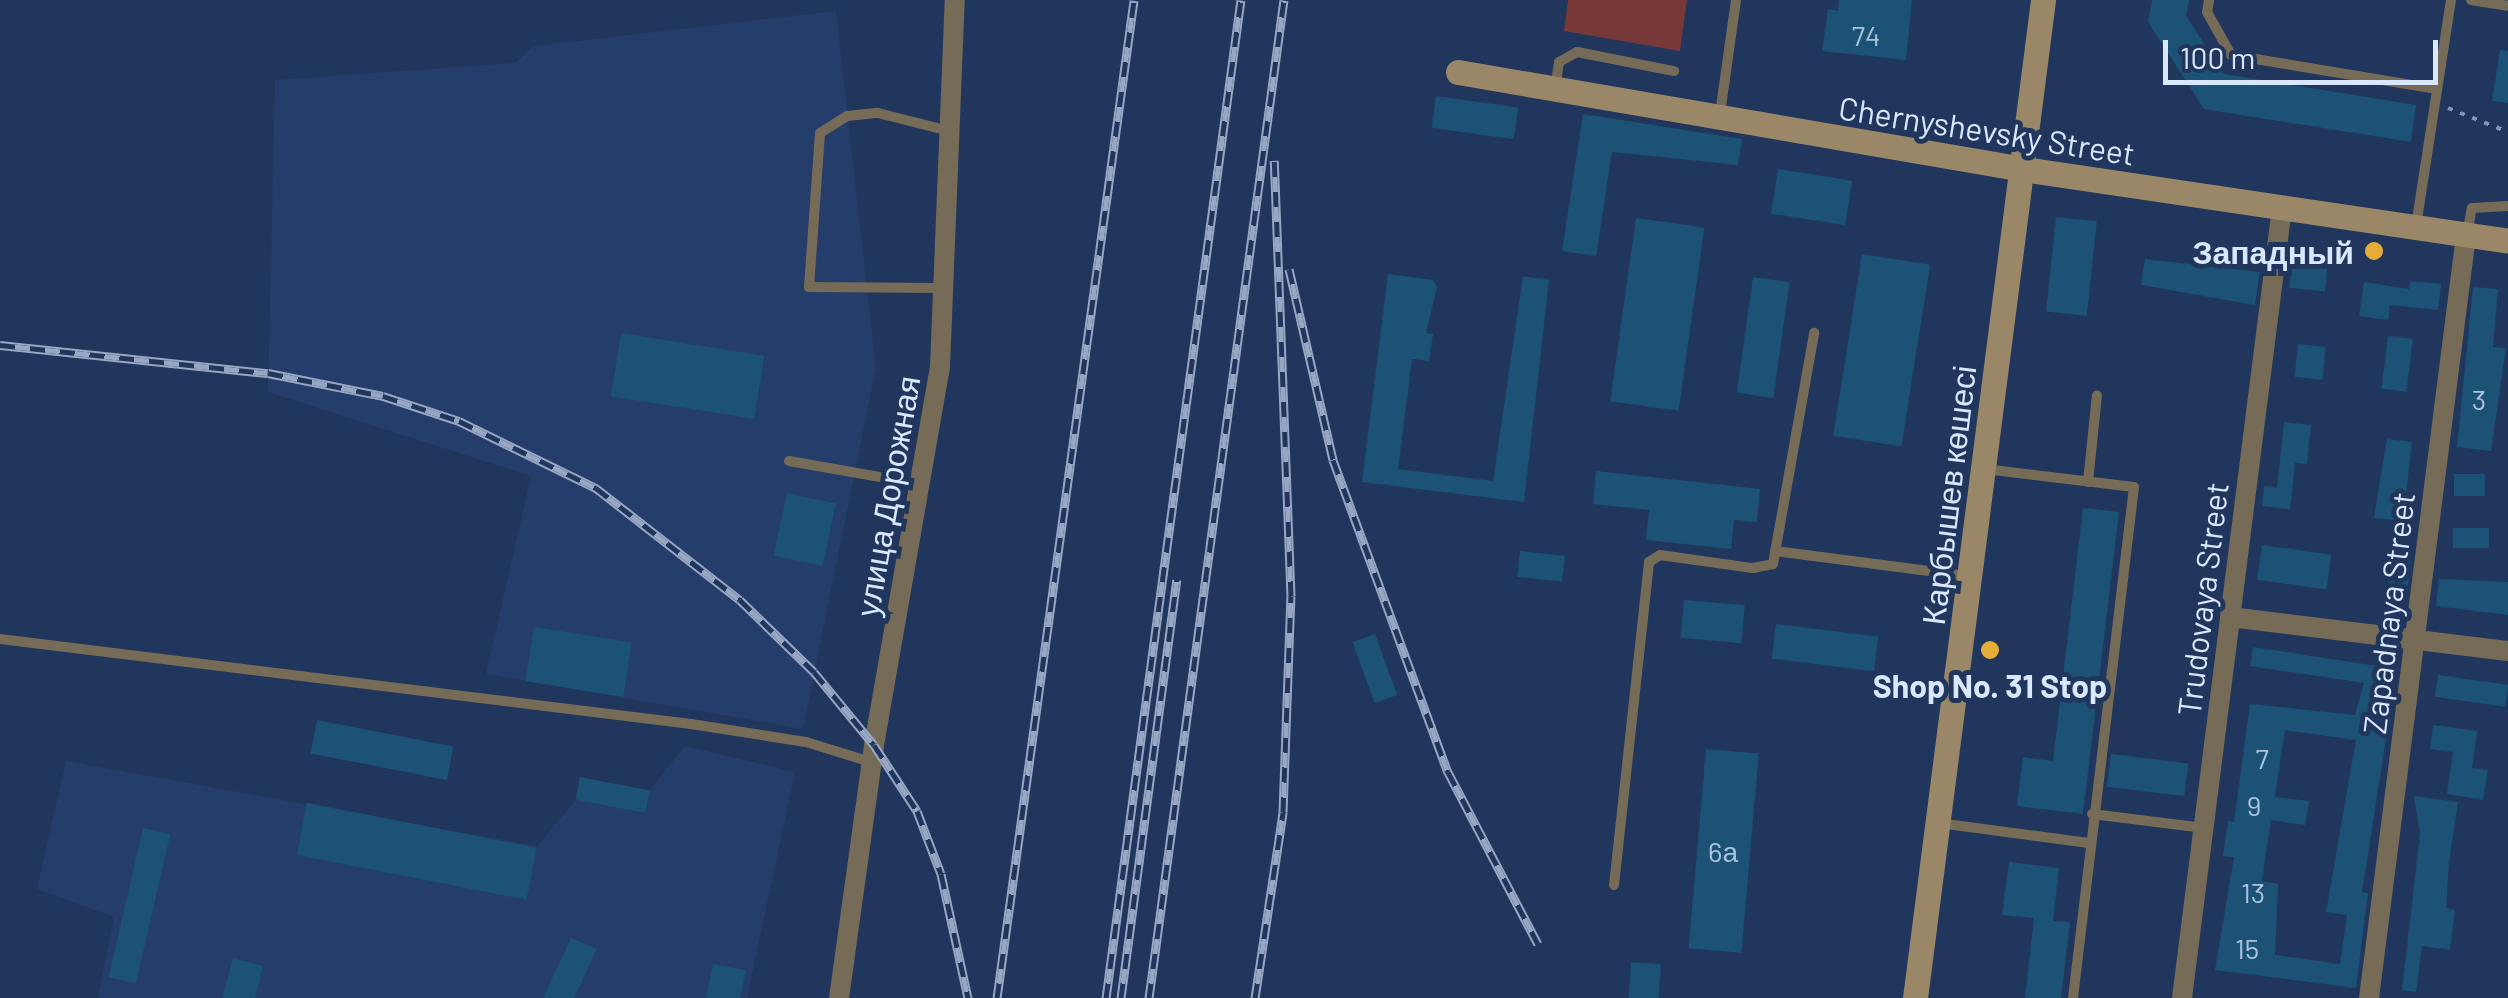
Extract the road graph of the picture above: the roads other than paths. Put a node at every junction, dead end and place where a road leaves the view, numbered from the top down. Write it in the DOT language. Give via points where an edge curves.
graph roads {
  1 [pos="954,0"];
  2 [pos="1736,0"];
  3 [pos="2043,0"];
  4 [pos="2209,0"];
  5 [pos="2452,0"];
  6 [pos="2471,0"];
  7 [pos="2508,6"];
  8 [pos="1674,70"];
  9 [pos="1458,72"];
  10 [pos="1555,89"];
  11 [pos="2438,89"];
  12 [pos="1719,120"];
  13 [pos="950,131"];
  14 [pos="2023,169"];
  15 [pos="2508,206"];
  16 [pos="2282,208"];
  17 [pos="2416,227"];
  18 [pos="2466,235"];
  19 [pos="2508,241"];
  20 [pos="944,288"];
  21 [pos="1814,333"];
  22 [pos="2097,394"];
  23 [pos="789,461"];
  24 [pos="1984,468"];
  25 [pos="2088,482"];
  26 [pos="920,484"];
  27 [pos="1775,551"];
  28 [pos="1970,576"];
  29 [pos="2230,617"];
  30 [pos="0,640"];
  31 [pos="2414,640"];
  32 [pos="2508,651"];
  33 [pos="872,762"];
  34 [pos="2092,814"];
  35 [pos="1938,823"];
  36 [pos="2204,828"];
  37 [pos="2089,843"];
  38 [pos="1614,885"];
  39 [pos="839,998"];
  40 [pos="1915,998"];
  41 [pos="2073,998"];
  42 [pos="2182,998"];
  43 [pos="2369,998"];
  1 -- 13 [label="street, улица Дорожная"];
  2 -- 12 [label="lane"];
  3 -- 14 [label="street, Карбышев көшесі"];
  4 -- 11 [label="lane" via="2207,12 2232,55"];
  5 -- 11 [label="lane"];
  6 -- 7 [label="lane"];
  8 -- 10 [label="lane" via="1576,52 1559,62"];
  9 -- 10 [label="street, Chernyshevsky Street"];
  10 -- 12 [label="street, Chernyshevsky Street"];
  11 -- 17 [label="lane"];
  12 -- 14 [label="street, Chernyshevsky Street"];
  13 -- 20 [label="street, улица Дорожная"];
  13 -- 20 [label="lane" via="878,112 847,116 820,133 809,287"];
  14 -- 16 [label="street, Chernyshevsky Street"];
  14 -- 24 [label="street, Карбышев көшесі"];
  15 -- 18 [label="lane" via="2472,208"];
  16 -- 17 [label="street, Chernyshevsky Street"];
  16 -- 29 [label="street, Trudovaya Street"];
  17 -- 18 [label="street, Chernyshevsky Street"];
  18 -- 19 [label="street, Chernyshevsky Street"];
  18 -- 31 [label="street, Zapadnaya Street"];
  20 -- 26 [label="street, улица Дорожная" via="940,367"];
  21 -- 27 [label="lane"];
  22 -- 25 [label="lane"];
  23 -- 26 [label="lane"];
  24 -- 25 [label="lane"];
  24 -- 28 [label="street, Карбышев көшесі"];
  25 -- 34 [label="lane" via="2134,486"];
  26 -- 33 [label="street, улица Дорожная"];
  27 -- 28 [label="lane"];
  27 -- 38 [label="lane" via="1772,564 1753,568 1660,555 1649,562"];
  28 -- 35 [label="street, Карбышев көшесі"];
  29 -- 31 [label="street"];
  29 -- 36 [label="street, Trudovaya Street"];
  30 -- 33 [label="lane" via="691,724 806,742"];
  31 -- 32 [label="street"];
  31 -- 43 [label="street, Zapadnaya Street"];
  33 -- 39 [label="street, улица Дорожная"];
  34 -- 36 [label="lane"];
  34 -- 37 [label="lane"];
  35 -- 37 [label="lane"];
  35 -- 40 [label="street, Карбышев көшесі"];
  36 -- 42 [label="street, Trudovaya Street"];
  37 -- 41 [label="lane"];
}
